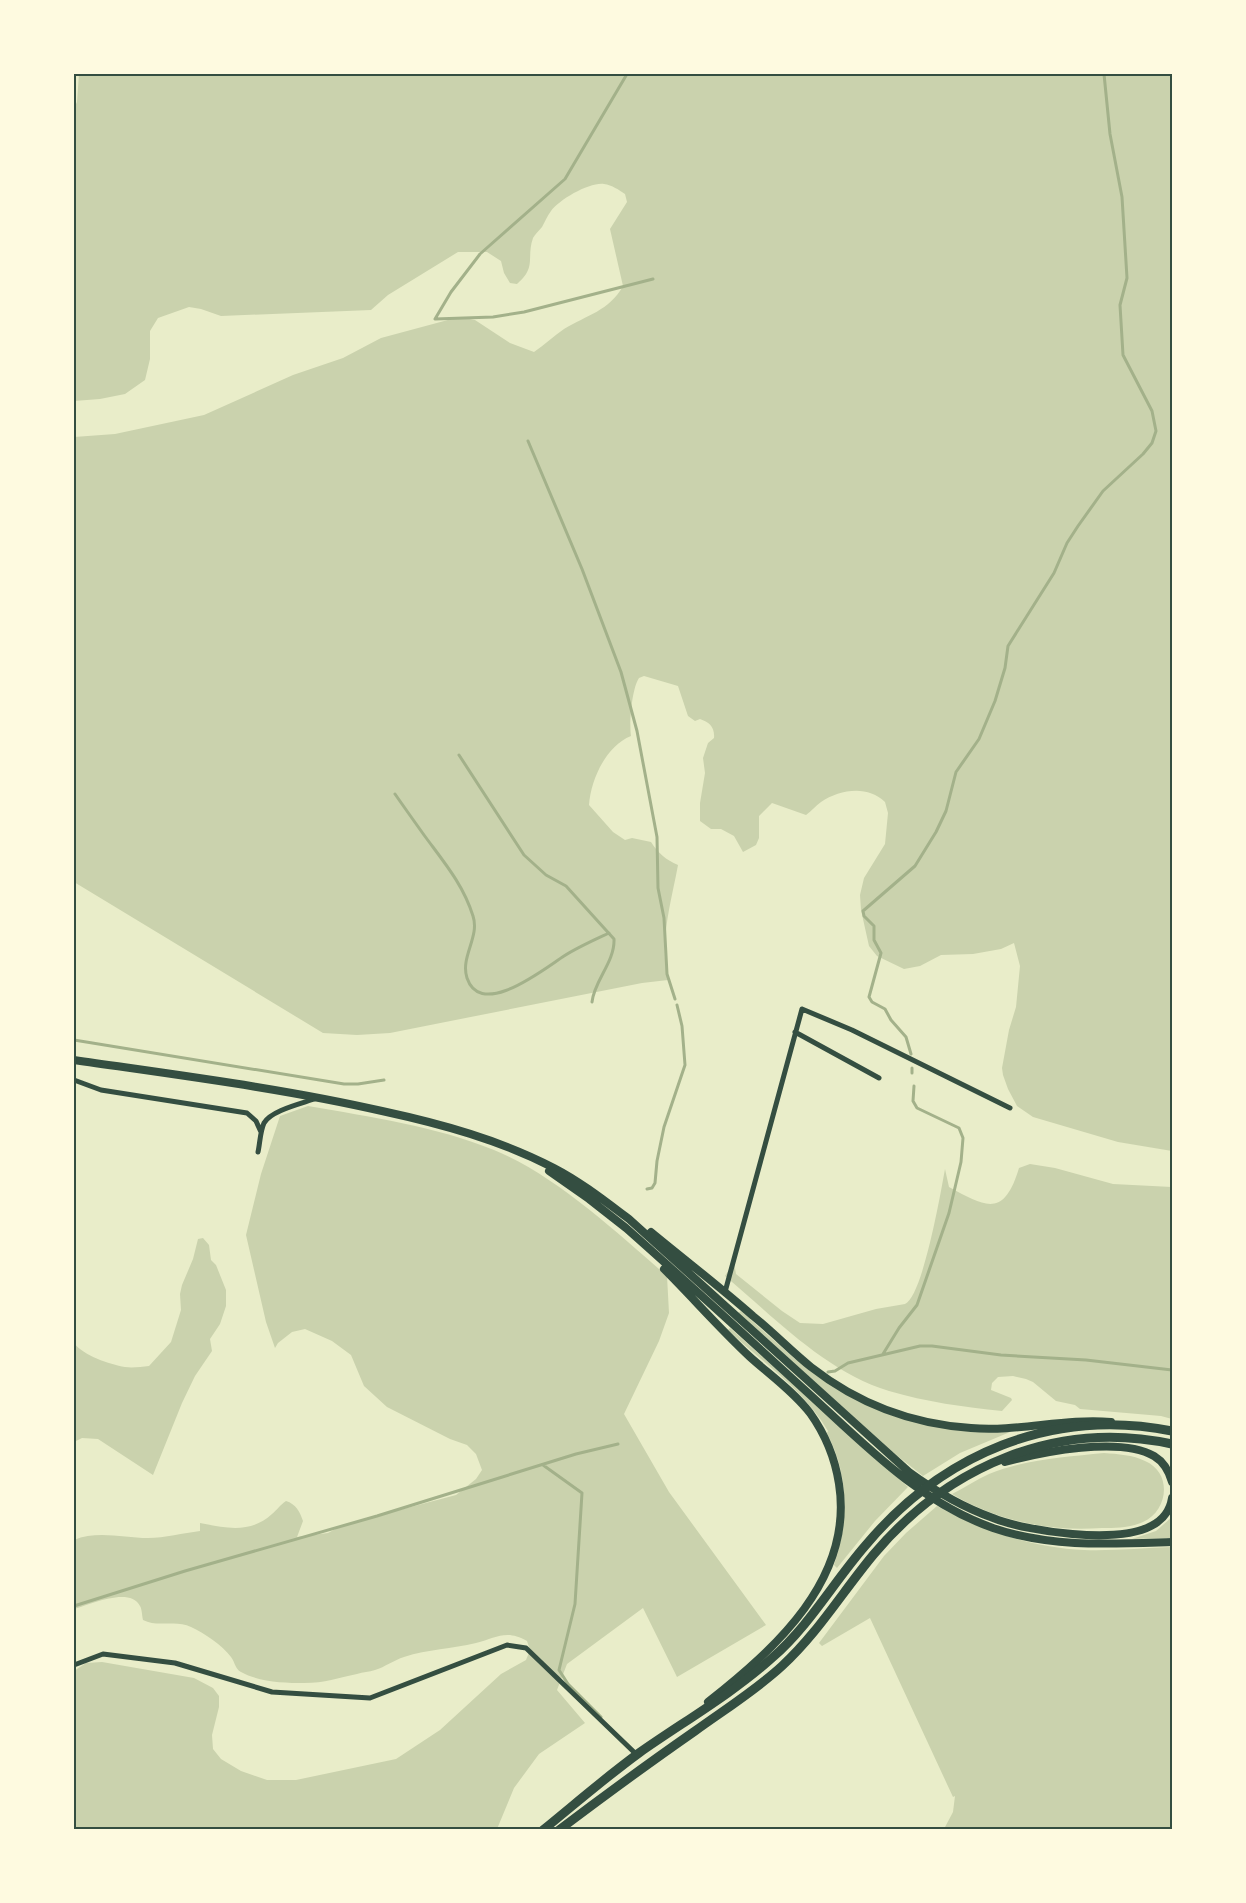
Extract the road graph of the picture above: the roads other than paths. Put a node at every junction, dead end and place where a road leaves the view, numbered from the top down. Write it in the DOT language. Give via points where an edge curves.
graph roads {
  1 [pos="795,1032"];
  2 [pos="74,1060"];
  3 [pos="879,1078"];
  4 [pos="74,1080"];
  5 [pos="319,1097"];
  6 [pos="1010,1108"];
  7 [pos="261,1132"];
  8 [pos="258,1152"];
  9 [pos="521,1153"];
  10 [pos="560,1171"];
  11 [pos="589,1199"];
  12 [pos="725,1292"];
  13 [pos="1129,1425"];
  14 [pos="1173,1431"];
  15 [pos="1173,1444"];
  16 [pos="907,1475"];
  17 [pos="963,1478"];
  18 [pos="1173,1482"];
  19 [pos="1173,1498"];
  20 [pos="952,1505"];
  21 [pos="1173,1542"];
  22 [pos="74,1665"];
  23 [pos="674,1729"];
  24 [pos="638,1755"];
  25 [pos="543,1830"];
  26 [pos="559,1830"];
  1 -- 3 [label="street"];
  1 -- 6 [label="street" via="802,1009"];
  1 -- 12 [label="street"];
  2 -- 5 [label="highway"];
  4 -- 7 [label="street" via="101,1090 247,1113"];
  5 -- 7 [label="street" via="268,1118"];
  5 -- 9 [label="highway" via="431,1122"];
  7 -- 8 [label="street"];
  9 -- 10 [label="highway"];
  9 -- 11 [label="highway"];
  10 -- 12 [label="highway" via="623,1209"];
  10 -- 16 [label="highway" via="629,1219"];
  11 -- 16 [label="highway"];
  11 -- 23 [label="highway" via="801,1402 824,1435 838,1478 838,1538 811,1599 765,1653"];
  12 -- 13 [label="highway" via="826,1378 893,1412 931,1423 970,1428 1022,1428 1082,1420"];
  13 -- 14 [label="highway"];
  13 -- 23 [label="highway" via="1074,1427 1028,1436 983,1453 934,1480 880,1529 786,1646"];
  15 -- 17 [label="highway" via="1121,1437 1061,1441 1002,1458"];
  16 -- 20 [label="highway"];
  17 -- 18 [label="highway" via="1004,1462 1040,1454 1112,1447 1152,1455 1163,1464"];
  17 -- 26 [label="highway" via="928,1501 895,1531 818,1628 781,1667"];
  19 -- 20 [label="highway" via="1159,1521 1118,1534 1030,1528"];
  20 -- 21 [label="highway" via="992,1527 1038,1539 1099,1545"];
  22 -- 24 [label="street" via="103,1654 175,1663 272,1692 370,1698 507,1646 526,1648"];
  23 -- 24 [label="highway"];
  24 -- 25 [label="highway"];
}
